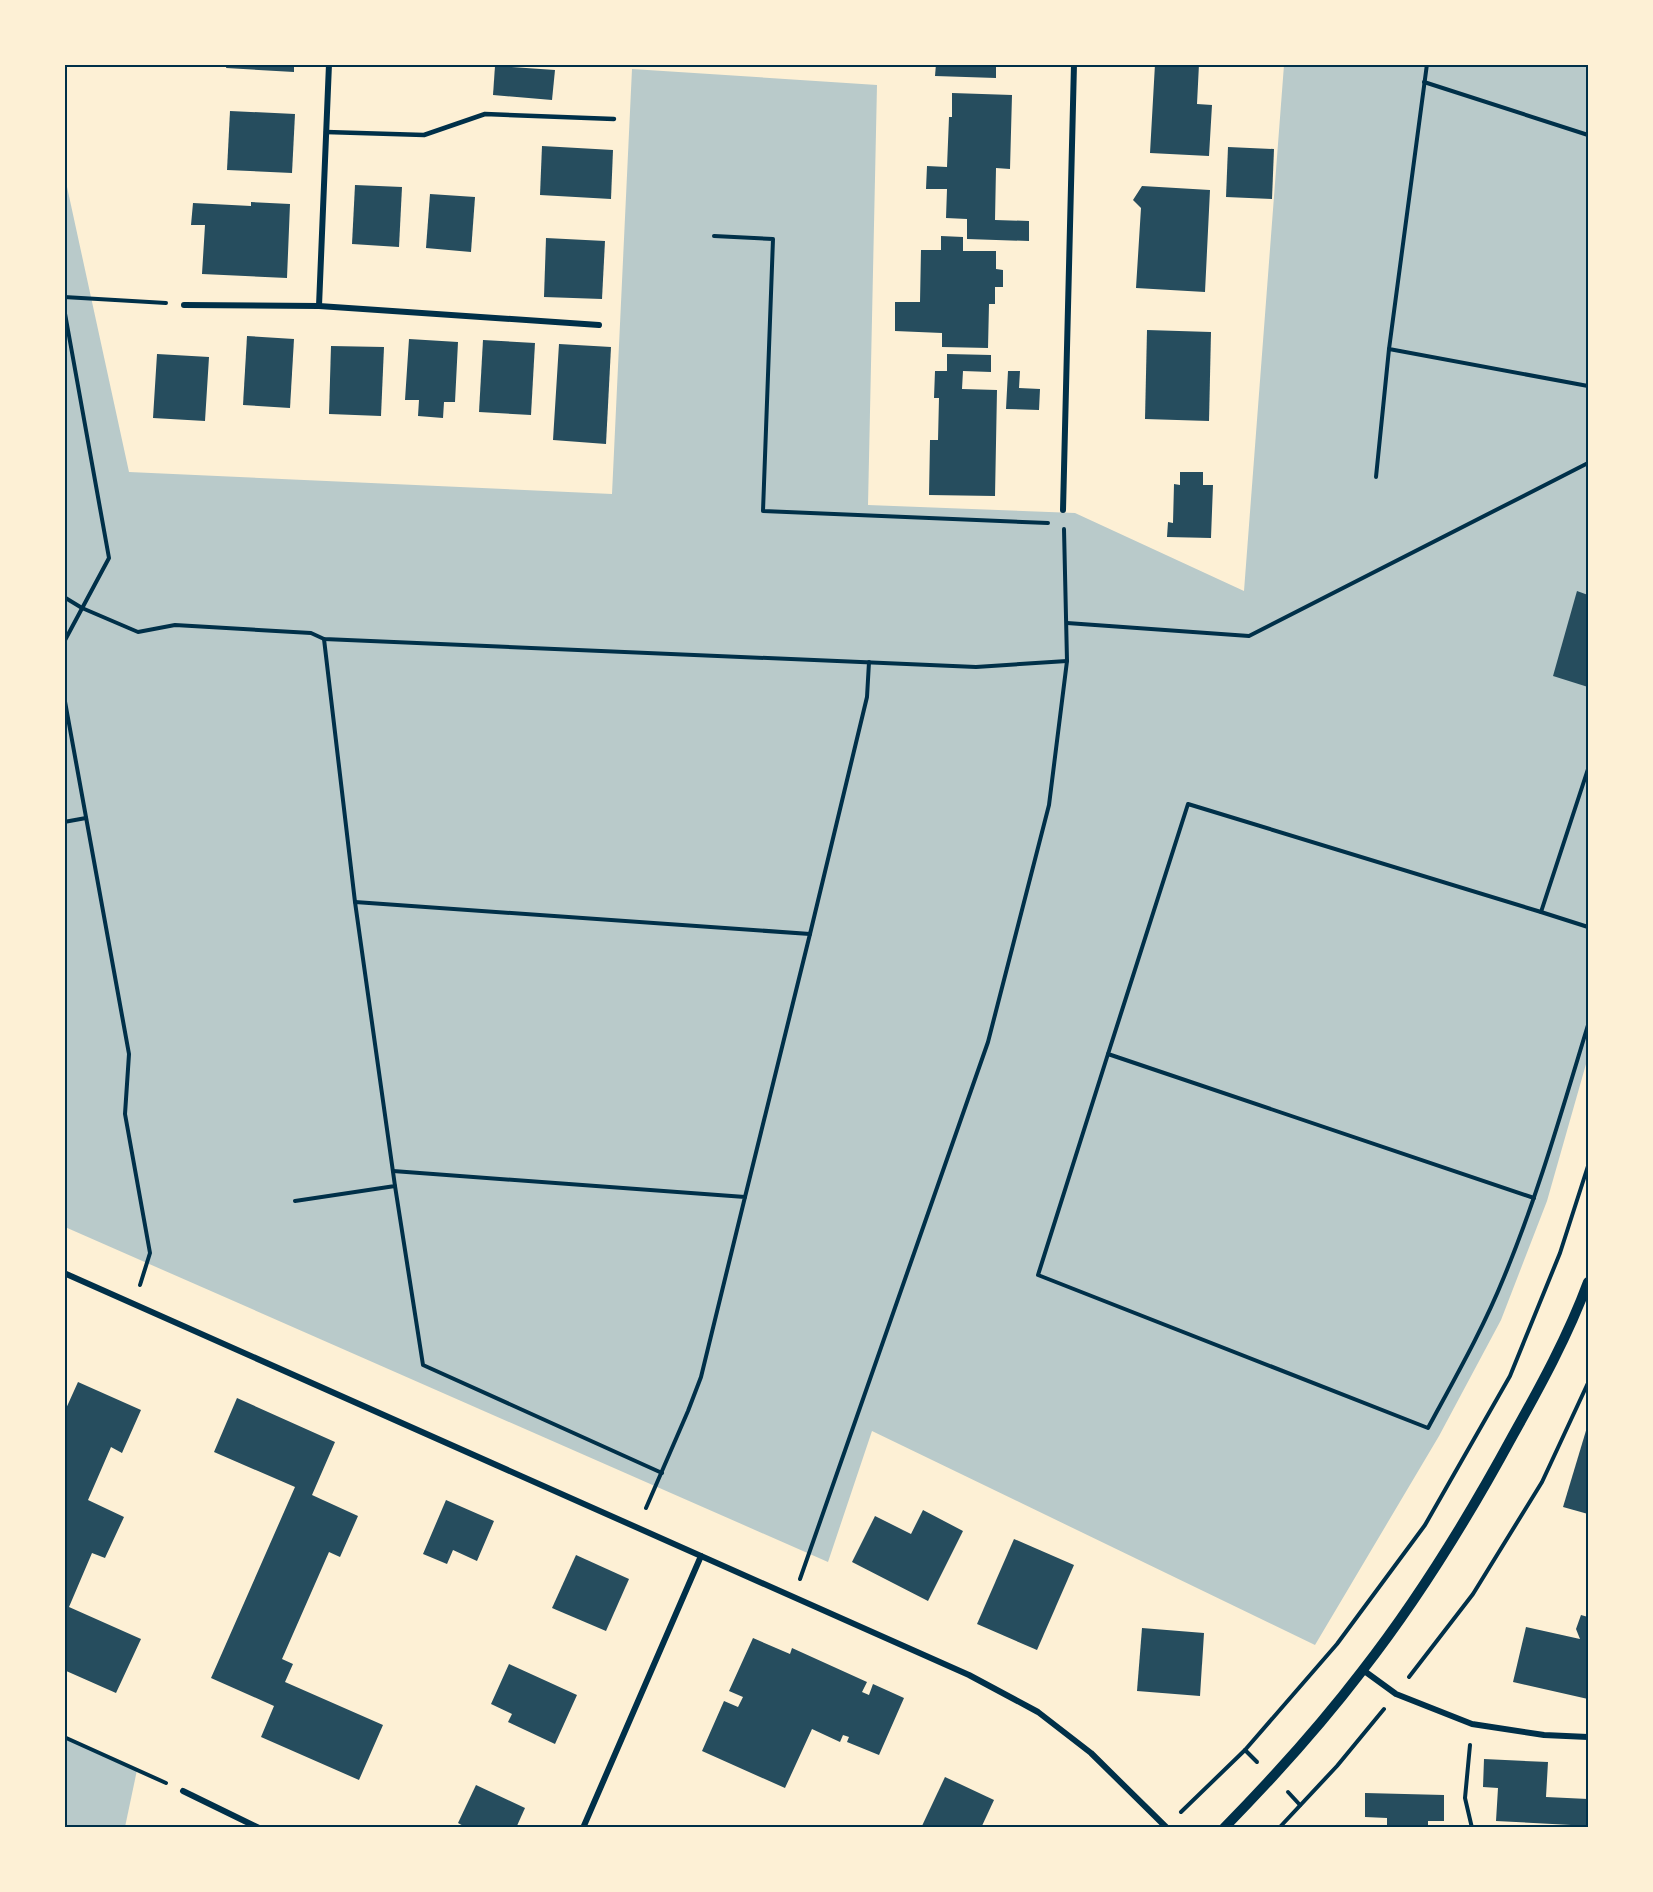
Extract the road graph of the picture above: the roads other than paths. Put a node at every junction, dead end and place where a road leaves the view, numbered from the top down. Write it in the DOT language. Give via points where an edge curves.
graph roads {
  1 [pos="329,64"];
  2 [pos="1074,64"];
  3 [pos="614,119"];
  4 [pos="326,132"];
  5 [pos="184,304"];
  6 [pos="319,306"];
  7 [pos="598,325"];
  8 [pos="1063,510"];
  9 [pos="64,1273"];
  10 [pos="1588,1282"];
  11 [pos="701,1556"];
  12 [pos="1363,1670"];
  13 [pos="1588,1737"];
  14 [pos="183,1791"];
  15 [pos="259,1827"];
  16 [pos="583,1827"];
  17 [pos="1167,1827"];
  18 [pos="1224,1827"];
  1 -- 4 [label="street"];
  2 -- 8 [label="street"];
  3 -- 4 [label="lane" via="485,114 424,135"];
  4 -- 6 [label="street"];
  5 -- 6 [label="street"];
  6 -- 7 [label="street"];
  9 -- 11 [label="street"];
  10 -- 12 [label="street" via="1544,1380 1499,1462 1451,1542"];
  11 -- 16 [label="street"];
  11 -- 17 [label="street" via="969,1675 1038,1712 1091,1753"];
  12 -- 13 [label="street" via="1396,1694 1472,1724"];
  12 -- 18 [label="street" via="1305,1741"];
  14 -- 15 [label="street"];
}
